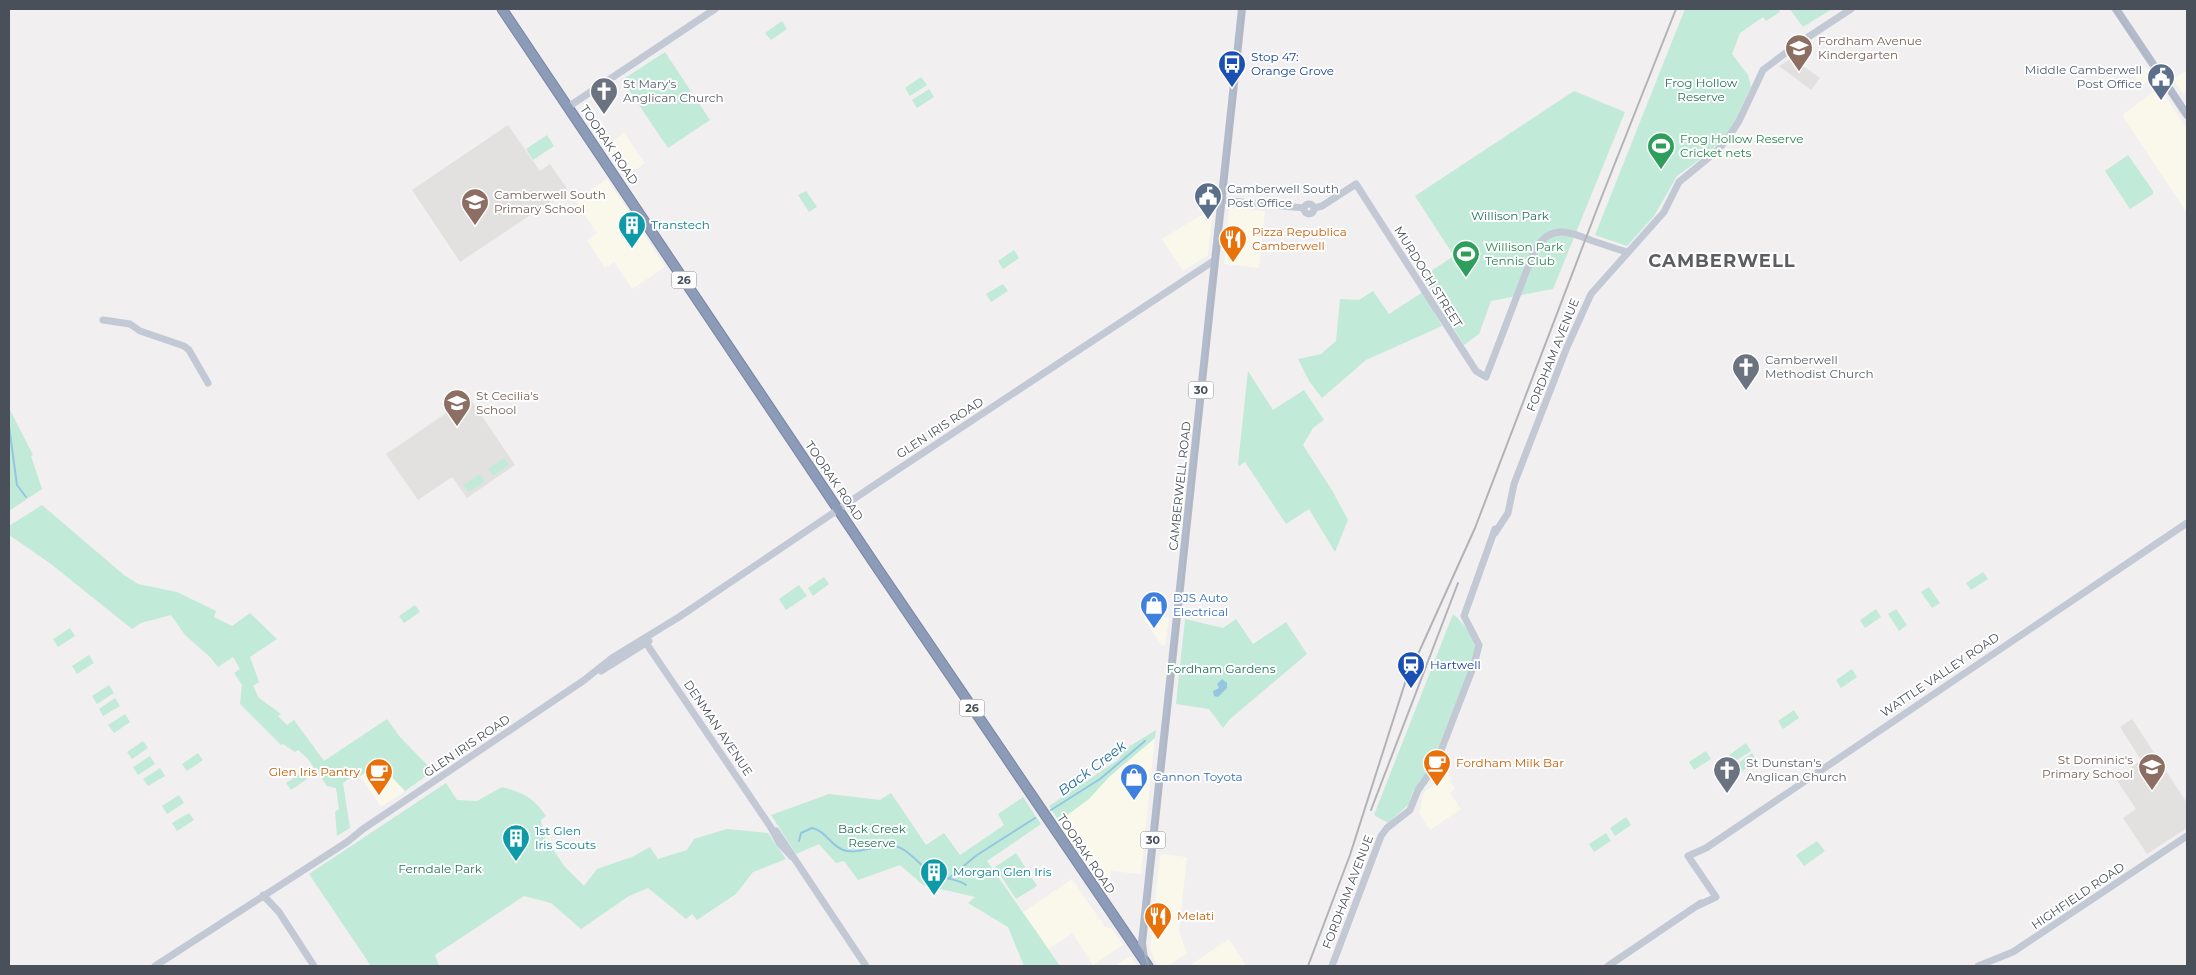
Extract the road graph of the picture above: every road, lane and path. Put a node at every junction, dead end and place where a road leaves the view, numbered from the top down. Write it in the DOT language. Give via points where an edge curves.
graph roads {
  1 [pos="502,9"];
  2 [pos="714,9"];
  3 [pos="1242,9"];
  4 [pos="1851,9"];
  5 [pos="2116,9"];
  6 [pos="568,107"];
  7 [pos="2187,115"];
  8 [pos="1222,200"];
  9 [pos="1625,255"];
  10 [pos="1215,260"];
  11 [pos="103,320"];
  12 [pos="208,383"];
  13 [pos="838,510"];
  14 [pos="2187,523"];
  15 [pos="679,617"];
  16 [pos="650,635"];
  17 [pos="646,643"];
  18 [pos="628,648"];
  19 [pos="583,681"];
  20 [pos="2187,836"];
  21 [pos="266,893"];
  22 [pos="1144,931"];
  23 [pos="1125,934"];
  24 [pos="154,966"];
  25 [pos="314,966"];
  26 [pos="866,966"];
  27 [pos="1147,966"];
  28 [pos="1332,966"];
  29 [pos="1608,966"];
  30 [pos="1978,966"];
  1 -- 6 [label="highway, TOORAK ROAD / 26"];
  2 -- 6 [label="street"];
  3 -- 8 [label="main road, CAMBERWELL ROAD / 30"];
  4 -- 9 [label="street, FORDHAM AVENUE" via="1763,70 1730,135 1718,150 1679,182 1664,212"];
  5 -- 7 [label="main road"];
  6 -- 13 [label="highway, TOORAK ROAD / 26"];
  8 -- 9 [label="street, MURDOCH STREET" via="1304,208 1310,214 1314,208 1356,184 1476,371 1486,377 1538,245 1546,236 1566,232"];
  8 -- 10 [label="main road, CAMBERWELL ROAD / 30"];
  9 -- 28 [label="street, FORDHAM AVENUE" via="1587,301 1514,484 1508,512 1495,533 1464,616 1479,645 1435,766 1418,790 1411,808 1381,836"];
  10 -- 13 [label="street, GLEN IRIS ROAD"];
  10 -- 22 [label="main road, CAMBERWELL ROAD / 30"];
  11 -- 12 [label="street" via="130,324 140,331 184,346"];
  13 -- 15 [label="street, GLEN IRIS ROAD"];
  13 -- 23 [label="highway, TOORAK ROAD / 26"];
  14 -- 29 [label="street, WATTLE VALLEY ROAD" via="1690,858 1714,895"];
  15 -- 16 [label="street, GLEN IRIS ROAD"];
  15 -- 17 [label="street, GLEN IRIS ROAD"];
  16 -- 17 [label="street"];
  16 -- 18 [label="street, GLEN IRIS ROAD"];
  17 -- 18 [label="street"];
  17 -- 19 [label="street, GLEN IRIS ROAD"];
  17 -- 26 [label="street, DENMAN AVENUE" via="770,826 783,839"];
  18 -- 19 [label="street, GLEN IRIS ROAD"];
  19 -- 21 [label="street, GLEN IRIS ROAD" via="347,842"];
  20 -- 30 [label="street, HIGHFIELD ROAD" via="2013,952"];
  21 -- 24 [label="street, GLEN IRIS ROAD"];
  21 -- 25 [label="street"];
  22 -- 23 [label="main road" via="1135,938"];
  22 -- 27 [label="main road, CAMBERWELL ROAD / 30" via="1142,950"];
  23 -- 27 [label="highway, TOORAK ROAD / 26"];
}
